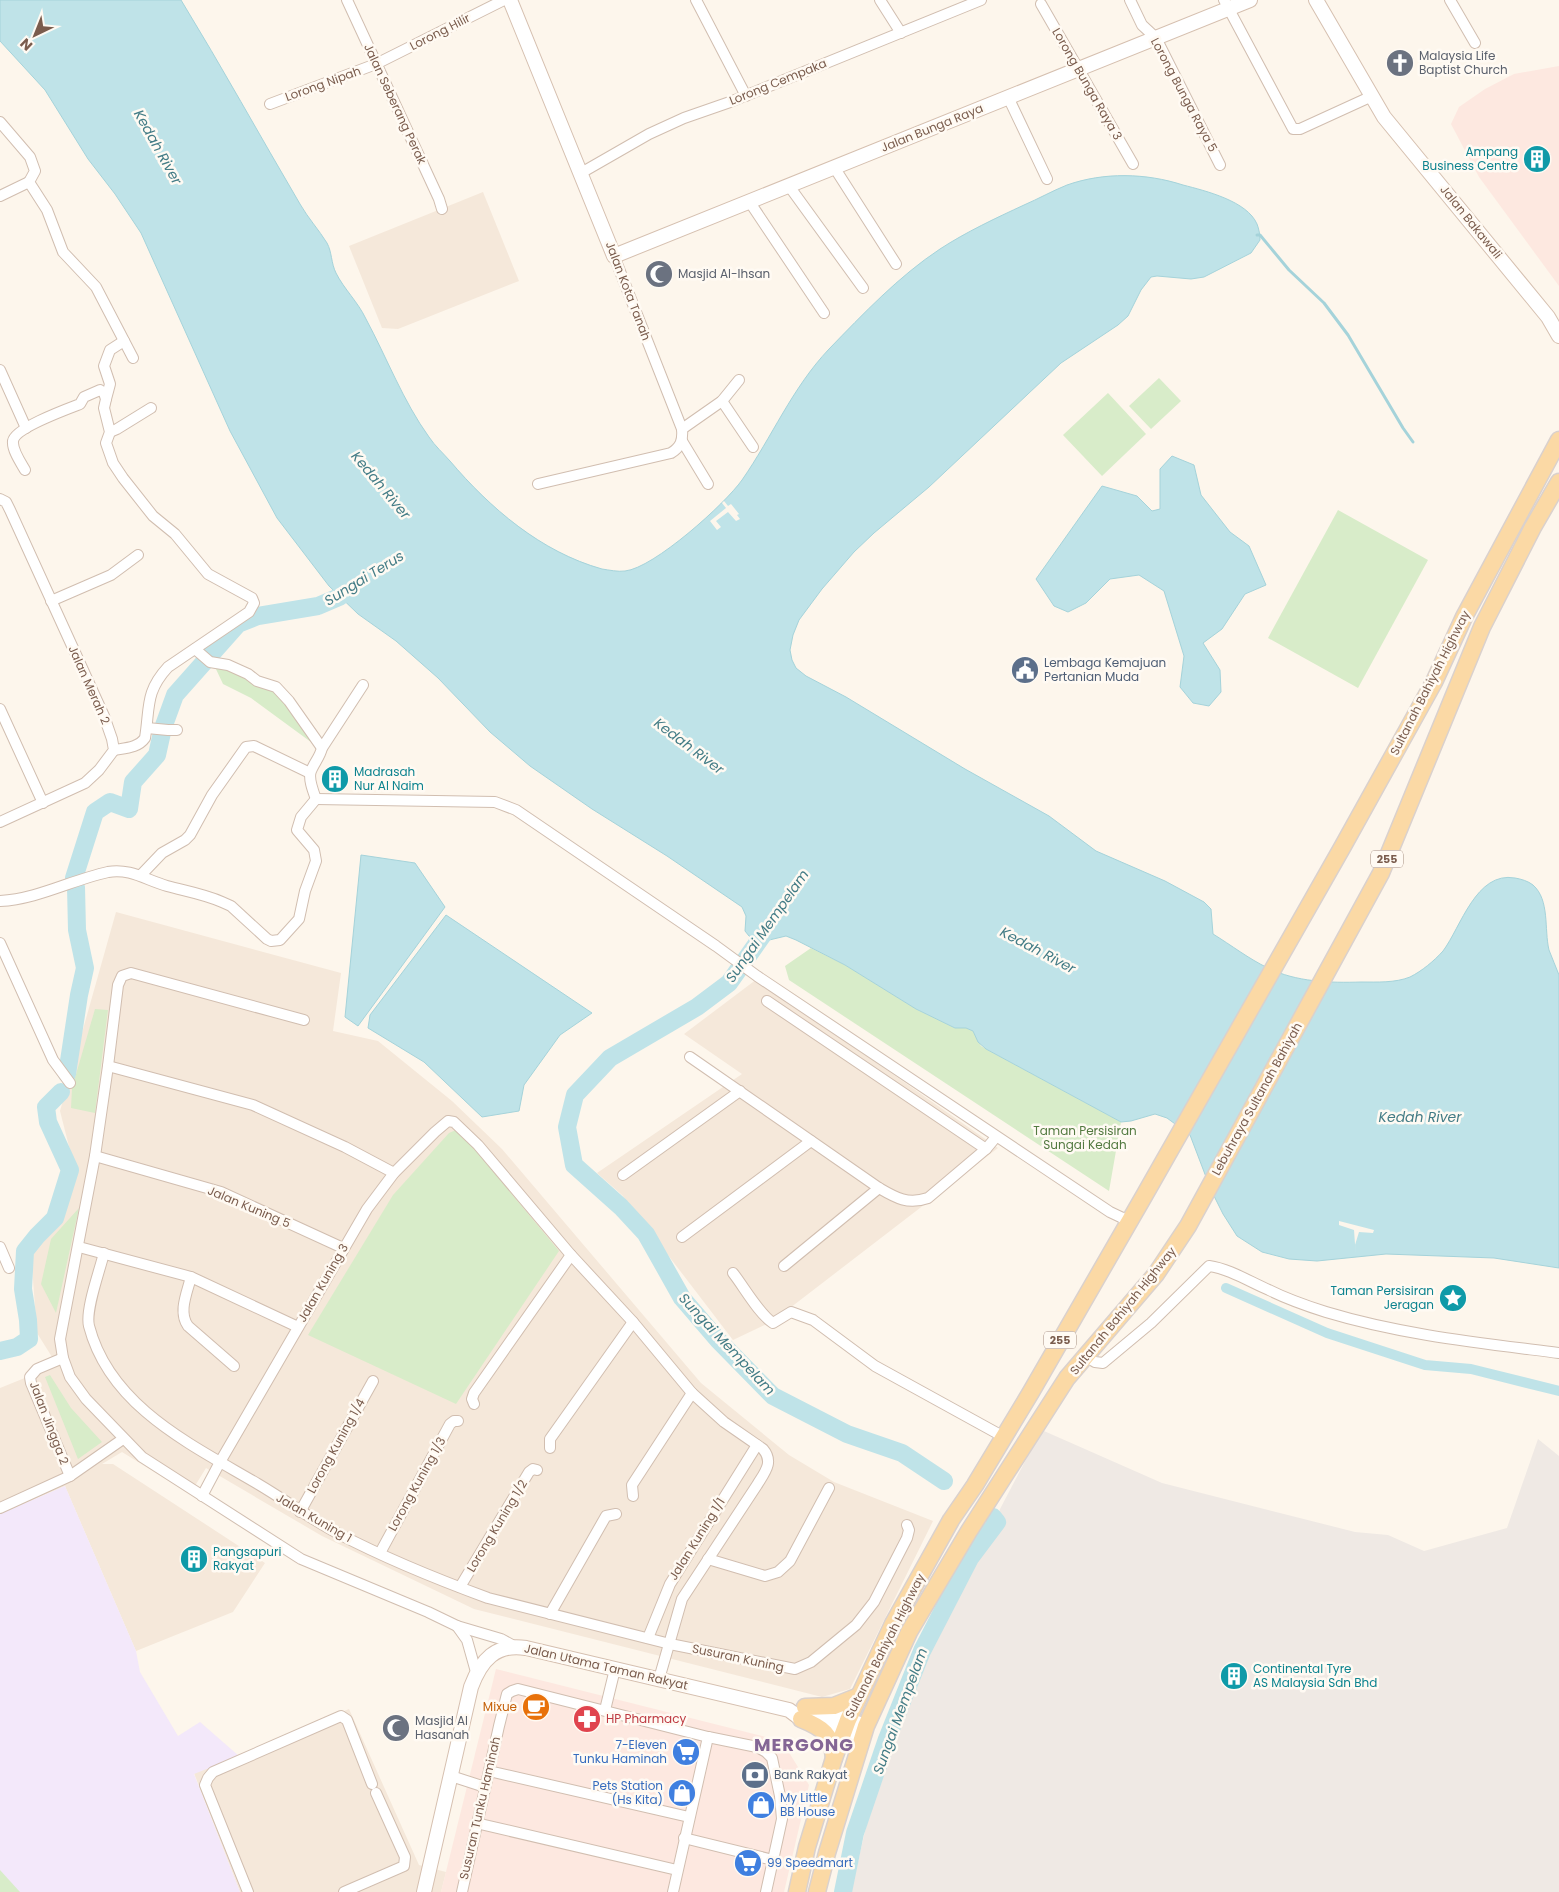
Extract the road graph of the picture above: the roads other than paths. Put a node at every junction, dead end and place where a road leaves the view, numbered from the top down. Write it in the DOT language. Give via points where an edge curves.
graph roads {
  1 [pos="347,0"];
  2 [pos="504,0"];
  3 [pos="510,0"];
  4 [pos="696,0"];
  5 [pos="880,0"];
  6 [pos="981,0"];
  7 [pos="1130,0"];
  8 [pos="1250,0"];
  9 [pos="1316,0"];
  10 [pos="1450,0"];
  11 [pos="1041,4"];
  12 [pos="1227,4"];
  13 [pos="901,33"];
  14 [pos="1156,38"];
  15 [pos="1475,43"];
  16 [pos="376,64"];
  17 [pos="1078,69"];
  18 [pos="746,96"];
  19 [pos="1008,97"];
  20 [pos="1370,97"];
  21 [pos="270,104"];
  22 [pos="0,122"];
  23 [pos="1132,164"];
  24 [pos="1220,165"];
  25 [pos="834,167"];
  26 [pos="580,173"];
  27 [pos="1047,179"];
  28 [pos="28,182"];
  29 [pos="789,186"];
  30 [pos="0,196"];
  31 [pos="749,201"];
  32 [pos="442,209"];
  33 [pos="614,256"];
  34 [pos="896,264"];
  35 [pos="863,288"];
  36 [pos="824,313"];
  37 [pos="1559,336"];
  38 [pos="124,341"];
  39 [pos="133,358"];
  40 [pos="0,370"];
  41 [pos="739,380"];
  42 [pos="106,398"];
  43 [pos="722,401"];
  44 [pos="151,408"];
  45 [pos="26,428"];
  46 [pos="682,430"];
  47 [pos="110,432"];
  48 [pos="1559,440"];
  49 [pos="682,441"];
  50 [pos="753,447"];
  51 [pos="25,470"];
  52 [pos="1559,471"];
  53 [pos="1537,482"];
  54 [pos="1559,482"];
  55 [pos="538,484"];
  56 [pos="708,484"];
  57 [pos="0,499"];
  58 [pos="1559,511"];
  59 [pos="1533,527"];
  60 [pos="138,555"];
  61 [pos="51,601"];
  62 [pos="197,651"];
  63 [pos="363,685"];
  64 [pos="0,709"];
  65 [pos="151,728"];
  66 [pos="173,730"];
  67 [pos="322,748"];
  68 [pos="114,750"];
  69 [pos="310,772"];
  70 [pos="316,799"];
  71 [pos="43,803"];
  72 [pos="0,822"];
  73 [pos="140,875"];
  74 [pos="0,901"];
  75 [pos="0,943"];
  76 [pos="1326,973"];
  77 [pos="767,1001"];
  78 [pos="304,1020"];
  79 [pos="690,1057"];
  80 [pos="108,1066"];
  81 [pos="70,1083"];
  82 [pos="740,1091"];
  83 [pos="996,1137"];
  84 [pos="812,1141"];
  85 [pos="986,1149"];
  86 [pos="95,1156"];
  87 [pos="394,1172"];
  88 [pos="623,1175"];
  89 [pos="879,1188"];
  90 [pos="1129,1221"];
  91 [pos="1188,1226"];
  92 [pos="682,1237"];
  93 [pos="0,1247"];
  94 [pos="79,1247"];
  95 [pos="343,1248"];
  96 [pos="104,1253"];
  97 [pos="572,1255"];
  98 [pos="784,1266"];
  99 [pos="9,1268"];
  100 [pos="733,1272"];
  101 [pos="191,1277"];
  102 [pos="632,1322"];
  103 [pos="298,1327"];
  104 [pos="1559,1353"];
  105 [pos="1085,1356"];
  106 [pos="63,1358"];
  107 [pos="234,1366"];
  108 [pos="373,1381"];
  109 [pos="692,1393"];
  110 [pos="474,1404"];
  111 [pos="458,1421"];
  112 [pos="1004,1437"];
  113 [pos="122,1439"];
  114 [pos="757,1445"];
  115 [pos="550,1448"];
  116 [pos="220,1462"];
  117 [pos="537,1470"];
  118 [pos="70,1476"];
  119 [pos="829,1488"];
  120 [pos="202,1496"];
  121 [pos="633,1496"];
  122 [pos="0,1508"];
  123 [pos="300,1512"];
  124 [pos="611,1515"];
  125 [pos="907,1525"];
  126 [pos="380,1553"];
  127 [pos="708,1559"];
  128 [pos="460,1588"];
  129 [pos="550,1614"];
  130 [pos="456,1626"];
  131 [pos="648,1638"];
  132 [pos="670,1644"];
  133 [pos="512,1646"];
  134 [pos="616,1669"];
  135 [pos="476,1672"];
  136 [pos="659,1680"];
  137 [pos="858,1696"];
  138 [pos="605,1710"];
  139 [pos="799,1712"];
  140 [pos="846,1726"];
  141 [pos="864,1732"];
  142 [pos="708,1737"];
  143 [pos="834,1758"];
  144 [pos="489,1771"];
  145 [pos="451,1776"];
  146 [pos="485,1787"];
  147 [pos="689,1817"];
  148 [pos="476,1823"];
  149 [pos="684,1838"];
  150 [pos="773,1860"];
  151 [pos="677,1870"];
  152 [pos="248,1892"];
  153 [pos="344,1892"];
  154 [pos="424,1892"];
  155 [pos="462,1892"];
  156 [pos="673,1892"];
  157 [pos="766,1892"];
  158 [pos="797,1892"];
  159 [pos="817,1892"];
  1 -- 16 [label="street, Jalan Seberang Perak"];
  2 -- 16 [label="street, Lorong Hilir"];
  3 -- 26 [label="street, Jalan Kota Tanah"];
  4 -- 18 [label="street"];
  5 -- 13 [label="street"];
  6 -- 13 [label="street, Lorong Cempaka"];
  7 -- 14 [label="street, Lorong Bunga Raya 5" via="1142,25"];
  8 -- 12 [label="street, Jalan Bunga Raya"];
  9 -- 20 [label="street, Jalan Bakawali"];
  10 -- 15 [label="street"];
  11 -- 17 [label="street, Lorong Bunga Raya 3"];
  12 -- 14 [label="street, Jalan Bunga Raya"];
  12 -- 20 [label="street" via="1293,129 1300,129"];
  13 -- 18 [label="street, Lorong Cempaka"];
  14 -- 17 [label="street, Jalan Bunga Raya"];
  14 -- 24 [label="street, Lorong Bunga Raya 5"];
  16 -- 21 [label="street, Lorong Nipah"];
  16 -- 32 [label="street, Jalan Seberang Perak"];
  17 -- 19 [label="street, Jalan Bunga Raya"];
  17 -- 23 [label="street, Lorong Bunga Raya 3"];
  18 -- 26 [label="street, Lorong Cempaka" via="649,134"];
  19 -- 25 [label="street, Jalan Bunga Raya"];
  19 -- 27 [label="street"];
  20 -- 37 [label="street, Jalan Bakawali" via="1397,135 1548,317"];
  22 -- 28 [label="street" via="33,161 35,171"];
  25 -- 29 [label="street, Jalan Bunga Raya"];
  25 -- 34 [label="street"];
  26 -- 33 [label="street, Jalan Kota Tanah"];
  28 -- 30 [label="street"];
  28 -- 38 [label="street" via="47,210 63,252 96,287"];
  29 -- 31 [label="street, Jalan Bunga Raya"];
  29 -- 35 [label="street"];
  31 -- 33 [label="street, Jalan Bunga Raya"];
  31 -- 36 [label="street"];
  33 -- 46 [label="street, Jalan Kota Tanah"];
  38 -- 39 [label="street"];
  38 -- 42 [label="street" via="110,350 104,366 110,384"];
  40 -- 45 [label="street"];
  41 -- 43 [label="street"];
  42 -- 45 [label="street" via="100,390 84,397 80,404"];
  42 -- 47 [label="street" via="104,408"];
  43 -- 46 [label="street"];
  43 -- 50 [label="street"];
  44 -- 47 [label="street"];
  45 -- 51 [label="street" via="13,441"];
  46 -- 49 [label="street, Jalan Kota Tanah"];
  47 -- 62 [label="street" via="106,444 113,463 153,516 175,534 208,574 252,598 254,603 249,612"];
  48 -- 53 [label="main road, Sultanah Bahiyah Highway / 255"];
  49 -- 55 [label="street" via="671,453"];
  49 -- 56 [label="street"];
  52 -- 53 [label="main road"];
  53 -- 90 [label="main road, Sultanah Bahiyah Highway / 255" via="1464,617 1434,682"];
  54 -- 59 [label="main road, Sultanah Bahiyah Highway / 255"];
  57 -- 61 [label="street, Jalan Merah 2" via="10,510"];
  58 -- 59 [label="main road"];
  59 -- 76 [label="main road, Sultanah Bahiyah Highway / 255" via="1482,627 1381,873"];
  60 -- 61 [label="street" via="111,576"];
  61 -- 68 [label="street, Jalan Merah 2" via="104,716"];
  62 -- 65 [label="street" via="168,668 155,683 151,693"];
  62 -- 67 [label="street" via="210,662 228,665 256,681 276,687"];
  63 -- 67 [label="street"];
  64 -- 71 [label="street"];
  65 -- 66 [label="street"];
  65 -- 68 [label="street" via="141,743"];
  67 -- 69 [label="street"];
  68 -- 71 [label="street" via="85,783"];
  69 -- 70 [label="street"];
  69 -- 73 [label="street" via="260,749 246,747 212,795 190,835 162,853"];
  70 -- 73 [label="street" via="301,817 297,830 314,850 316,861 299,919 280,940 267,939 231,906"];
  70 -- 83 [label="street" via="495,802 506,805"];
  71 -- 72 [label="street"];
  73 -- 74 [label="street" via="109,872 39,895"];
  75 -- 81 [label="street" via="53,1060"];
  76 -- 91 [label="main road, Lebuhraya Sultanah Bahiyah / 255"];
  77 -- 85 [label="street"];
  78 -- 80 [label="street" via="131,973 122,976 118,985"];
  79 -- 82 [label="street"];
  80 -- 86 [label="street"];
  80 -- 87 [label="street" via="253,1105"];
  82 -- 84 [label="street"];
  82 -- 88 [label="street"];
  83 -- 85 [label="street"];
  83 -- 90 [label="street" via="1110,1212"];
  84 -- 89 [label="street"];
  84 -- 92 [label="street"];
  85 -- 89 [label="street" via="928,1198 908,1202"];
  86 -- 94 [label="street"];
  86 -- 95 [label="street, Jalan Kuning 5" via="221,1192"];
  87 -- 95 [label="street, Jalan Kuning 3"];
  87 -- 97 [label="street, Jalan Kuning 3" via="448,1121 454,1122 478,1145"];
  89 -- 98 [label="street"];
  90 -- 112 [label="main road, 255"];
  91 -- 105 [label="main road, Sultanah Bahiyah Highway / 255" via="1145,1288"];
  93 -- 99 [label="street"];
  94 -- 96 [label="street"];
  94 -- 106 [label="street" via="60,1339"];
  95 -- 103 [label="street, Jalan Kuning 3"];
  96 -- 101 [label="street"];
  96 -- 116 [label="street, Jalan Kuning 1" via="91,1302 89,1324 108,1372 158,1424"];
  97 -- 102 [label="street"];
  97 -- 110 [label="street" via="474,1393"];
  100 -- 112 [label="street" via="773,1323 791,1312 813,1320 875,1366"];
  101 -- 103 [label="street"];
  101 -- 107 [label="street" via="182,1312 184,1319"];
  102 -- 109 [label="street"];
  102 -- 115 [label="street" via="550,1438"];
  103 -- 116 [label="street, Jalan Kuning 3"];
  104 -- 105 [label="street" via="1379,1327 1324,1311 1209,1266 1151,1323 1103,1363"];
  105 -- 141 [label="main road, Sultanah Bahiyah Highway / 255" via="969,1531 910,1632"];
  106 -- 113 [label="street" via="70,1377 86,1399"];
  106 -- 118 [label="street, Jalan Jingga 2" via="37,1369 30,1377"];
  108 -- 123 [label="street, Lorong Kuning 1/4"];
  109 -- 114 [label="street" via="724,1422"];
  109 -- 121 [label="street" via="632,1485"];
  111 -- 126 [label="street, Lorong Kuning 1/3" via="450,1424"];
  112 -- 137 [label="main road, Sultanah Bahiyah Highway / 255" via="893,1624"];
  113 -- 118 [label="street"];
  113 -- 120 [label="street" via="142,1457"];
  114 -- 127 [label="street" via="766,1452 768,1466"];
  114 -- 131 [label="street, Jalan Kuning 1/1" via="670,1584"];
  116 -- 120 [label="street, Jalan Kuning 3"];
  116 -- 123 [label="street, Jalan Kuning 1"];
  117 -- 128 [label="street, Lorong Kuning 1/2" via="529,1472"];
  118 -- 122 [label="street"];
  119 -- 127 [label="street" via="790,1561 778,1572 765,1576"];
  120 -- 130 [label="street" via="302,1559"];
  123 -- 126 [label="street, Jalan Kuning 1"];
  124 -- 129 [label="street"];
  125 -- 132 [label="street, Susuran Kuning" via="907,1538 868,1610 849,1632 803,1667 787,1669"];
  126 -- 128 [label="street, Jalan Kuning 1"];
  127 -- 132 [label="street" via="682,1600"];
  128 -- 129 [label="street, Jalan Kuning 1"];
  129 -- 131 [label="street, Jalan Kuning 1"];
  130 -- 133 [label="street" via="501,1639"];
  130 -- 135 [label="street" via="467,1640"];
  131 -- 132 [label="street, Jalan Kuning 1"];
  132 -- 136 [label="street"];
  133 -- 134 [label="street, Jalan Utama Taman Rakyat"];
  133 -- 135 [label="street, Jalan Utama Taman Rakyat" via="494,1652"];
  134 -- 136 [label="street, Jalan Utama Taman Rakyat"];
  134 -- 138 [label="street"];
  135 -- 145 [label="street, Jalan Utama Taman Rakyat"];
  136 -- 139 [label="street, Jalan Utama Taman Rakyat"];
  137 -- 139 [label="main road" via="834,1706"];
  137 -- 140 [label="main road, Sultanah Bahiyah Highway / 255"];
  138 -- 142 [label="street"];
  138 -- 144 [label="street, Susuran Tunku Haminah" via="512,1691 507,1694"];
  139 -- 140 [label="street, Jalan Utama Taman Rakyat"];
  139 -- 143 [label="main road" via="829,1737"];
  140 -- 141 [label="street, Jalan Utama Taman Rakyat"];
  140 -- 143 [label="main road, Sultanah Bahiyah Highway / 255"];
  141 -- 159 [label="main road, Sultanah Bahiyah Highway / 255"];
  142 -- 147 [label="street"];
  142 -- 150 [label="street" via="758,1747 772,1758 782,1819"];
  143 -- 158 [label="main road, Sultanah Bahiyah Highway / 255"];
  144 -- 146 [label="street, Susuran Tunku Haminah"];
  144 -- 147 [label="street"];
  145 -- 146 [label="street"];
  145 -- 154 [label="street, Jalan Utama Taman Rakyat"];
  146 -- 148 [label="street, Susuran Tunku Haminah"];
  147 -- 149 [label="street"];
  148 -- 151 [label="street"];
  148 -- 155 [label="street, Susuran Tunku Haminah"];
  149 -- 150 [label="street"];
  149 -- 151 [label="street"];
  150 -- 157 [label="street"];
  151 -- 156 [label="street"];
  152 -- 153 [label="street" via="206,1785 208,1778 213,1772 341,1716 347,1720 405,1857 404,1866"];
}
